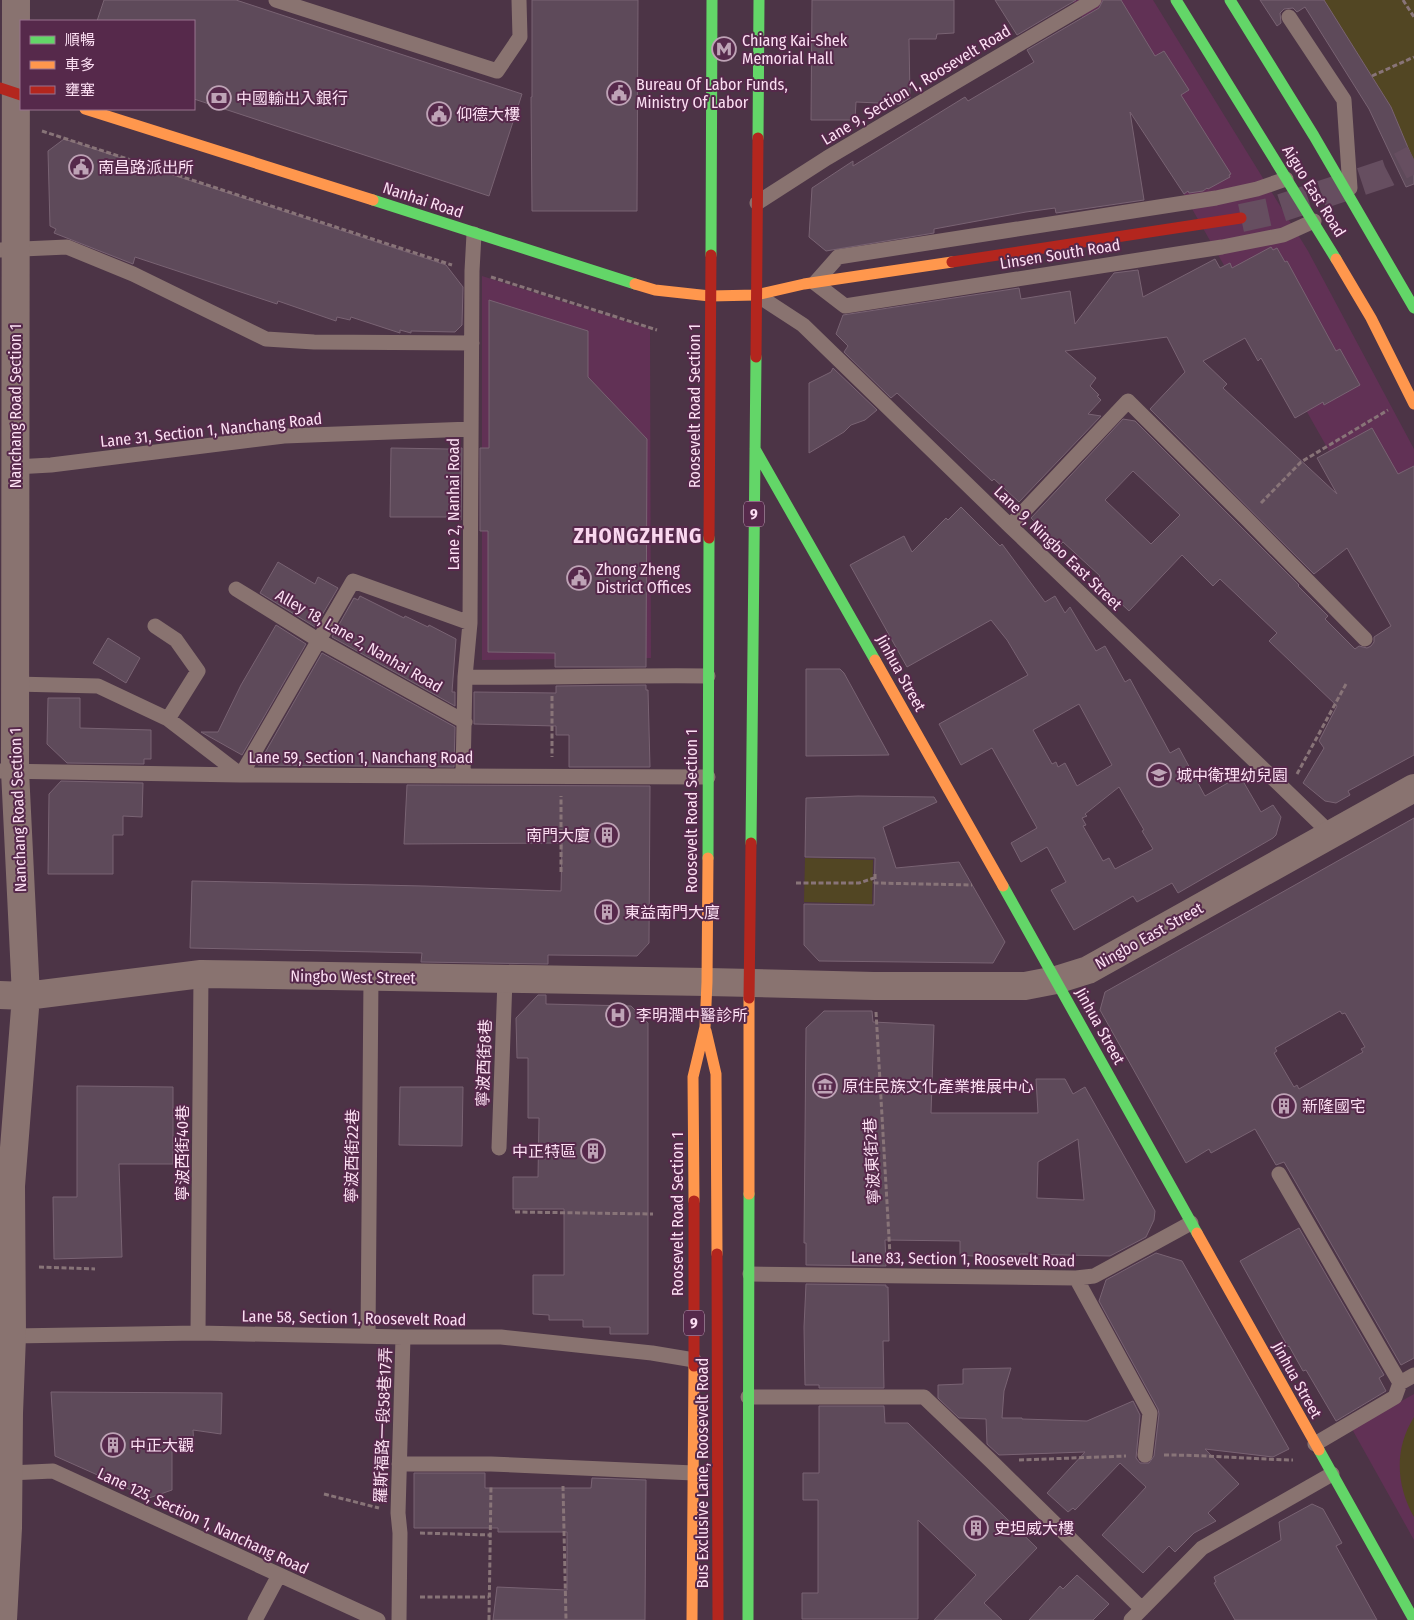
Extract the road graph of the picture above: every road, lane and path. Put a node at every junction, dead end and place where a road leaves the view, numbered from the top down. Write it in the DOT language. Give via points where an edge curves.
graph roads {
  1 [pos="16,0"];
  2 [pos="276,0"];
  3 [pos="519,0"];
  4 [pos="712,0"];
  5 [pos="759,0"];
  6 [pos="1094,0"];
  7 [pos="1176,0"];
  8 [pos="1230,0"];
  9 [pos="1403,0"];
  10 [pos="1414,16"];
  11 [pos="1290,17"];
  12 [pos="1414,56"];
  13 [pos="1372,76"];
  14 [pos="12,92"];
  15 [pos="88,110"];
  16 [pos="54,135"];
  17 [pos="1286,179"];
  18 [pos="1351,200"];
  19 [pos="757,203"];
  20 [pos="1241,218"];
  21 [pos="1314,221"];
  22 [pos="474,234"];
  23 [pos="7,250"];
  24 [pos="472,271"];
  25 [pos="815,283"];
  26 [pos="756,295"];
  27 [pos="710,296"];
  28 [pos="1414,308"];
  29 [pos="657,330"];
  30 [pos="472,343"];
  31 [pos="1412,401"];
  32 [pos="471,429"];
  33 [pos="755,449"];
  34 [pos="15,467"];
  35 [pos="1246,518"];
  36 [pos="1010,526"];
  37 [pos="7,584"];
  38 [pos="236,589"];
  39 [pos="470,623"];
  40 [pos="155,626"];
  41 [pos="1365,638"];
  42 [pos="318,640"];
  43 [pos="708,676"];
  44 [pos="465,677"];
  45 [pos="552,678"];
  46 [pos="15,684"];
  47 [pos="1346,684"];
  48 [pos="168,719"];
  49 [pos="465,722"];
  50 [pos="7,771"];
  51 [pos="241,774"];
  52 [pos="463,774"];
  53 [pos="557,775"];
  54 [pos="708,777"];
  55 [pos="1414,788"];
  56 [pos="1284,790"];
  57 [pos="1330,834"];
  58 [pos="561,872"];
  59 [pos="796,882"];
  60 [pos="977,885"];
  61 [pos="200,974"];
  62 [pos="371,977"];
  63 [pos="505,979"];
  64 [pos="1056,980"];
  65 [pos="707,982"];
  66 [pos="750,983"];
  67 [pos="874,986"];
  68 [pos="13,996"];
  69 [pos="705,1027"];
  70 [pos="499,1148"];
  71 [pos="1278,1174"];
  72 [pos="6,1186"];
  73 [pos="515,1212"];
  74 [pos="653,1214"];
  75 [pos="1191,1223"];
  76 [pos="11,1266"];
  77 [pos="95,1269"];
  78 [pos="750,1274"];
  79 [pos="890,1275"];
  80 [pos="1076,1278"];
  81 [pos="198,1333"];
  82 [pos="12,1336"];
  83 [pos="368,1336"];
  84 [pos="404,1337"];
  85 [pos="694,1360"];
  86 [pos="1414,1375"];
  87 [pos="1400,1383"];
  88 [pos="748,1397"];
  89 [pos="1315,1444"];
  90 [pos="1145,1455"];
  91 [pos="400,1464"];
  92 [pos="491,1464"];
  93 [pos="563,1468"];
  94 [pos="9,1472"];
  95 [pos="694,1473"];
  96 [pos="1332,1474"];
  97 [pos="324,1494"];
  98 [pos="398,1513"];
  99 [pos="4,1528"];
  100 [pos="400,1533"];
  101 [pos="490,1535"];
  102 [pos="279,1575"];
  103 [pos="399,1596"];
  104 [pos="489,1597"];
  105 [pos="1142,1609"];
  106 [pos="347,1613"];
  107 [pos="3,1620"];
  108 [pos="255,1620"];
  109 [pos="378,1620"];
  110 [pos="399,1620"];
  111 [pos="489,1620"];
  112 [pos="566,1620"];
  113 [pos="692,1620"];
  114 [pos="718,1620"];
  115 [pos="748,1620"];
  116 [pos="1131,1620"];
  117 [pos="1414,1620"];
  1 -- 14 [label="street, Nanchang Road Section 1"];
  2 -- 3 [label="lane" via="497,71 520,37"];
  4 -- 27 [label="main road, Roosevelt Road Section 1 / 9"];
  5 -- 19 [label="main road, 9"];
  6 -- 19 [label="lane, Lane 9, Section 1, Roosevelt Road" via="820,162"];
  7 -- 17 [label="main road, Aiguo East Road"];
  8 -- 18 [label="main road, Aiguo East Road"];
  9 -- 10 [label="path"];
  11 -- 18 [label="lane" via="1344,100"];
  12 -- 13 [label="path"];
  14 -- 23 [label="street, Nanchang Road Section 1"];
  15 -- 22 [label="main road, Nanhai Road"];
  16 -- 24 [label="path"];
  17 -- 21 [label="main road, Aiguo East Road"];
  17 -- 25 [label="lane, Linsen South Road" via="1216,198 838,257"];
  18 -- 28 [label="main road, Aiguo East Road"];
  19 -- 26 [label="main road, 9"];
  20 -- 25 [label="main road, Linsen South Road"];
  21 -- 25 [label="lane, Linsen South Road" via="1283,235 1222,247 845,306"];
  21 -- 31 [label="main road, Aiguo East Road" via="1371,318"];
  22 -- 24 [label="lane, Lane 2, Nanhai Road"];
  22 -- 27 [label="main road, Nanhai Road" via="655,290"];
  23 -- 30 [label="lane" via="67,248 133,274 266,339"];
  23 -- 34 [label="street, Nanchang Road Section 1"];
  24 -- 29 [label="path"];
  24 -- 30 [label="lane, Lane 2, Nanhai Road"];
  25 -- 26 [label="main road, Linsen South Road"];
  26 -- 27 [label="main road, Nanhai Road"];
  26 -- 33 [label="main road, 9"];
  26 -- 36 [label="lane, Lane 9, Ningbo East Street" via="804,325"];
  27 -- 43 [label="main road, Roosevelt Road Section 1 / 9"];
  30 -- 32 [label="lane, Lane 2, Nanhai Road"];
  31 -- 35 [label="path" via="1301,462"];
  32 -- 34 [label="lane, Lane 31, Section 1, Nanchang Road" via="284,436"];
  32 -- 39 [label="lane, Lane 2, Nanhai Road"];
  33 -- 64 [label="main road, Jinhua Street"];
  33 -- 66 [label="main road, 9"];
  34 -- 37 [label="street, Nanchang Road Section 1"];
  35 -- 36 [label="lane" via="1128,401"];
  35 -- 41 [label="lane"];
  36 -- 56 [label="lane, Lane 9, Ningbo East Street"];
  37 -- 46 [label="street, Nanchang Road Section 1"];
  38 -- 42 [label="lane, Alley 18, Lane 2, Nanhai Road"];
  39 -- 42 [label="lane" via="353,581"];
  39 -- 44 [label="lane, Lane 2, Nanhai Road"];
  40 -- 48 [label="lane" via="176,640 198,671"];
  42 -- 49 [label="lane, Alley 18, Lane 2, Nanhai Road"];
  42 -- 51 [label="lane"];
  43 -- 45 [label="lane"];
  43 -- 54 [label="main road, Roosevelt Road Section 1 / 9"];
  44 -- 45 [label="lane"];
  44 -- 49 [label="lane, Lane 2, Nanhai Road"];
  45 -- 53 [label="path"];
  46 -- 48 [label="lane" via="98,686"];
  46 -- 50 [label="street, Nanchang Road Section 1"];
  47 -- 56 [label="path" via="1296,776"];
  48 -- 51 [label="lane"];
  49 -- 52 [label="lane, Lane 2, Nanhai Road"];
  50 -- 51 [label="lane, Lane 59, Section 1, Nanchang Road"];
  50 -- 68 [label="street, Nanchang Road Section 1"];
  51 -- 52 [label="lane, Lane 59, Section 1, Nanchang Road"];
  52 -- 53 [label="lane, Lane 59, Section 1, Nanchang Road"];
  53 -- 54 [label="lane, Lane 59, Section 1, Nanchang Road"];
  53 -- 58 [label="path"];
  54 -- 65 [label="main road, Roosevelt Road Section 1 / 9"];
  55 -- 57 [label="street, Ningbo East Street"];
  56 -- 57 [label="lane, Lane 9, Ningbo East Street"];
  57 -- 64 [label="street, Ningbo East Street" via="1088,970"];
  59 -- 60 [label="path" via="859,883 875,876 875,883"];
  61 -- 62 [label="street, Ningbo West Street"];
  61 -- 68 [label="street, Ningbo West Street"];
  61 -- 81 [label="lane, 寧波西街40巷"];
  62 -- 63 [label="street, Ningbo West Street"];
  62 -- 83 [label="lane, 寧波西街22巷"];
  63 -- 65 [label="street, Ningbo West Street"];
  63 -- 70 [label="lane, 寧波西街8巷"];
  64 -- 67 [label="street, Ningbo East Street" via="1025,986"];
  64 -- 75 [label="main road, Jinhua Street"];
  65 -- 66 [label="street, Ningbo East Street"];
  65 -- 69 [label="main road, Roosevelt Road Section 1 / 9"];
  66 -- 67 [label="street, Ningbo East Street"];
  66 -- 78 [label="main road, 9"];
  67 -- 79 [label="path, 寧波東街2巷"];
  68 -- 72 [label="street, Nanchang Road Section 1"];
  69 -- 85 [label="main road, Roosevelt Road Section 1 / 9" via="693,1077"];
  69 -- 114 [label="main road, Bus Exclusive Lane, Roosevelt Road / 9" via="716,1074"];
  71 -- 87 [label="lane"];
  72 -- 76 [label="street, Nanchang Road Section 1"];
  73 -- 74 [label="path"];
  75 -- 80 [label="lane, Lane 83, Section 1, Roosevelt Road" via="1094,1276"];
  75 -- 89 [label="main road, Jinhua Street"];
  76 -- 77 [label="path"];
  76 -- 82 [label="street, Nanchang Road Section 1"];
  78 -- 79 [label="lane, Lane 83, Section 1, Roosevelt Road"];
  78 -- 88 [label="main road, 9"];
  79 -- 80 [label="lane, Lane 83, Section 1, Roosevelt Road"];
  80 -- 90 [label="lane" via="1150,1413"];
  81 -- 82 [label="lane, Lane 58, Section 1, Roosevelt Road"];
  81 -- 83 [label="lane, Lane 58, Section 1, Roosevelt Road"];
  82 -- 94 [label="street, Nanchang Road Section 1"];
  83 -- 84 [label="lane, Lane 58, Section 1, Roosevelt Road"];
  84 -- 85 [label="lane, Lane 58, Section 1, Roosevelt Road" via="501,1337"];
  84 -- 91 [label="lane, 羅斯福路一段58巷17弄"];
  85 -- 95 [label="main road, Roosevelt Road Section 1 / 9"];
  86 -- 87 [label="lane"];
  87 -- 89 [label="lane" via="1395,1397"];
  88 -- 105 [label="lane" via="924,1397"];
  88 -- 115 [label="main road, 9"];
  89 -- 96 [label="main road, Jinhua Street"];
  91 -- 92 [label="lane"];
  91 -- 98 [label="lane, 羅斯福路一段58巷17弄"];
  92 -- 93 [label="lane"];
  92 -- 101 [label="path"];
  93 -- 95 [label="lane"];
  93 -- 112 [label="path"];
  94 -- 99 [label="street, Nanchang Road Section 1"];
  94 -- 102 [label="lane, Lane 125, Section 1, Nanchang Road" via="54,1471"];
  95 -- 113 [label="main road, Roosevelt Road Section 1 / 9"];
  96 -- 105 [label="lane" via="1202,1548"];
  96 -- 117 [label="main road, Jinhua Street"];
  97 -- 98 [label="path, 羅斯福路一段58巷17弄"];
  98 -- 100 [label="lane, 羅斯福路一段58巷17弄"];
  99 -- 107 [label="street, Nanchang Road Section 1"];
  100 -- 101 [label="path"];
  100 -- 103 [label="lane, 羅斯福路一段58巷17弄"];
  101 -- 104 [label="path"];
  102 -- 106 [label="lane, Lane 125, Section 1, Nanchang Road"];
  102 -- 108 [label="lane"];
  103 -- 104 [label="path"];
  103 -- 110 [label="lane, 羅斯福路一段58巷17弄"];
  104 -- 111 [label="path"];
  105 -- 116 [label="lane"];
  106 -- 109 [label="lane, Lane 125, Section 1, Nanchang Road"];
}
